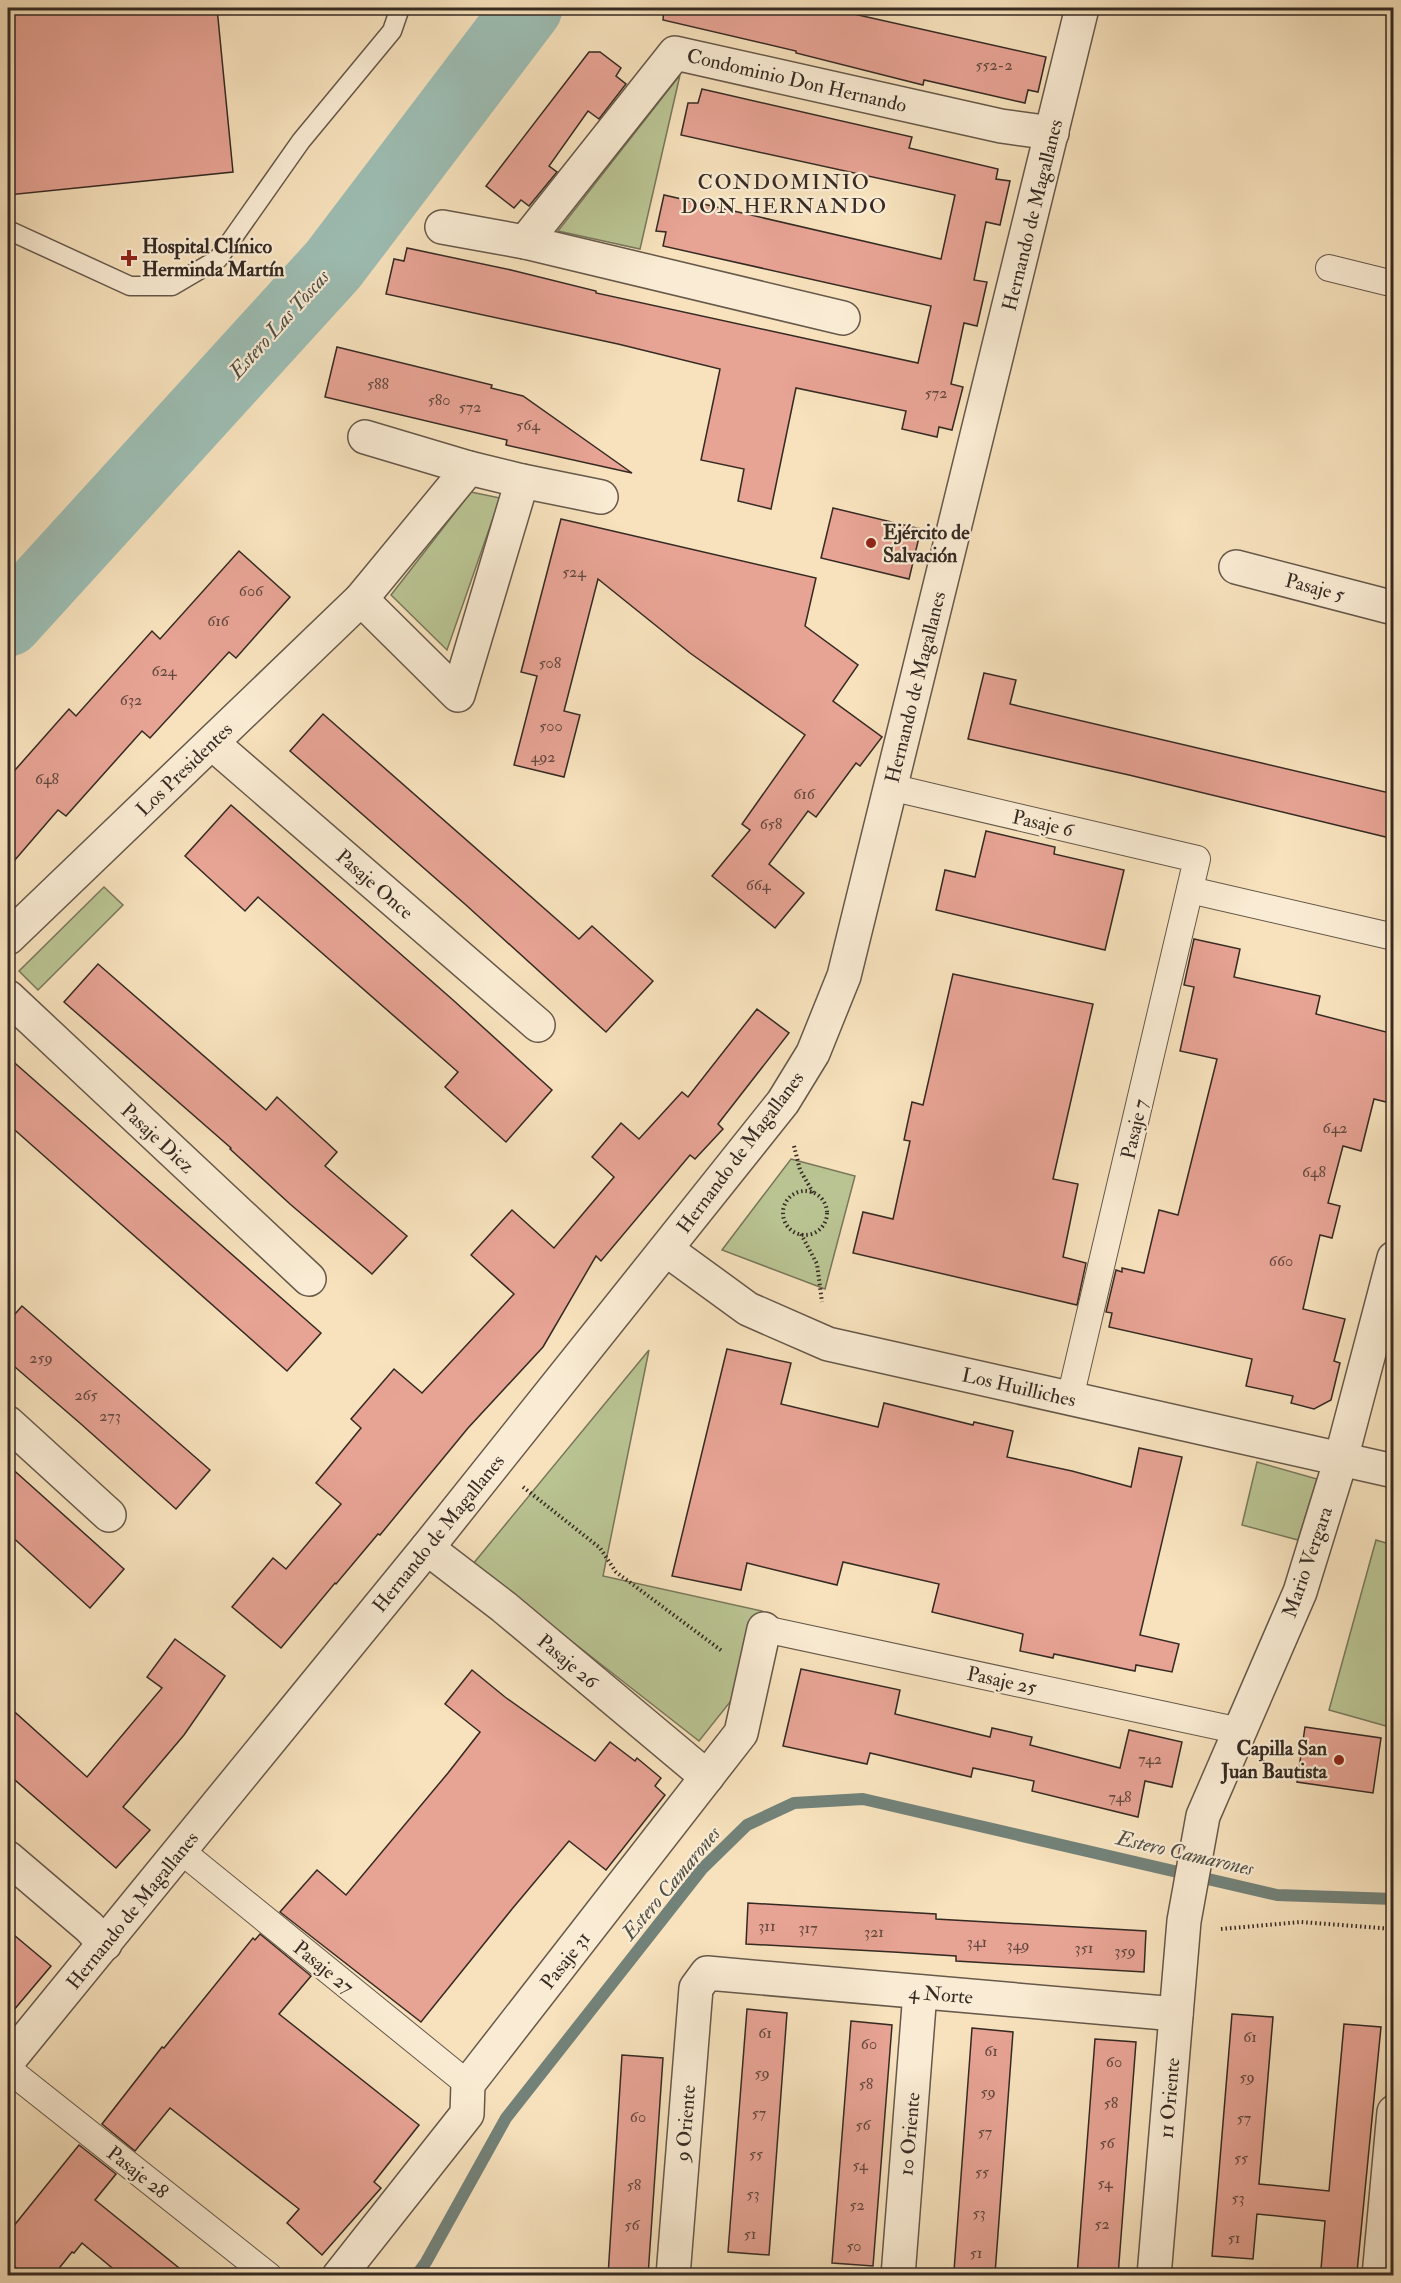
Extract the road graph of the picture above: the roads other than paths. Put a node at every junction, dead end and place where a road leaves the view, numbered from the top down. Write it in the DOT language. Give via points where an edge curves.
graph roads {
  1 [pos="400,8"];
  2 [pos="1082,8"];
  3 [pos="1052,133"];
  4 [pos="442,227"];
  5 [pos="8,230"];
  6 [pos="525,242"];
  7 [pos="1329,268"];
  8 [pos="1394,284"];
  9 [pos="843,318"];
  10 [pos="365,437"];
  11 [pos="469,468"];
  12 [pos="522,481"];
  13 [pos="601,497"];
  14 [pos="1236,567"];
  15 [pos="361,599"];
  16 [pos="1394,608"];
  17 [pos="212,743"];
  18 [pos="890,787"];
  19 [pos="1197,859"];
  20 [pos="1190,890"];
  21 [pos="8,938"];
  22 [pos="1394,938"];
  23 [pos="8,998"];
  24 [pos="538,1025"];
  25 [pos="666,1250"];
  26 [pos="1394,1258"];
  27 [pos="309,1280"];
  28 [pos="1070,1398"];
  29 [pos="8,1423"];
  30 [pos="1341,1459"];
  31 [pos="1394,1471"];
  32 [pos="109,1515"];
  33 [pos="427,1548"];
  34 [pos="764,1629"];
  35 [pos="1240,1731"];
  36 [pos="707,1777"];
  37 [pos="180,1850"];
  38 [pos="8,1858"];
  39 [pos="1183,1926"];
  40 [pos="105,1944"];
  41 [pos="707,1973"];
  42 [pos="920,1992"];
  43 [pos="1176,2014"];
  44 [pos="8,2061"];
  45 [pos="8,2070"];
  46 [pos="468,2084"];
  47 [pos="1394,2112"];
  48 [pos="269,2276"];
  49 [pos="339,2276"];
  50 [pos="673,2276"];
  51 [pos="898,2276"];
  52 [pos="1154,2276"];
  53 [pos="1379,2276"];
  1 -- 5 [label="lane" via="392,31 301,141 218,259 172,286 130,286"];
  2 -- 3 [label="street, Hernando de Magallanes"];
  3 -- 6 [label="street, Condominio Don Hernando" via="1001,126 675,53"];
  3 -- 18 [label="street, Hernando de Magallanes"];
  4 -- 6 [label="street"];
  6 -- 9 [label="street"];
  7 -- 8 [label="street"];
  10 -- 11 [label="street"];
  11 -- 12 [label="street"];
  11 -- 15 [label="street, Los Presidentes"];
  12 -- 13 [label="street"];
  12 -- 15 [label="street" via="458,695"];
  14 -- 16 [label="street, Pasaje 5"];
  15 -- 17 [label="street, Los Presidentes"];
  17 -- 21 [label="street, Los Presidentes"];
  17 -- 24 [label="street, Pasaje Once"];
  18 -- 19 [label="street, Pasaje 6"];
  18 -- 25 [label="street, Hernando de Magallanes" via="844,976 813,1053 783,1102"];
  19 -- 20 [label="street, Pasaje 7"];
  20 -- 22 [label="street"];
  20 -- 28 [label="street, Pasaje 7"];
  23 -- 27 [label="street, Pasaje Diez"];
  25 -- 28 [label="street, Los Huilliches" via="748,1309 828,1344"];
  25 -- 33 [label="street, Hernando de Magallanes"];
  26 -- 30 [label="street, Mario Vergara"];
  28 -- 30 [label="street, Los Huilliches"];
  29 -- 32 [label="street"];
  30 -- 31 [label="street, Los Huilliches"];
  30 -- 35 [label="street, Mario Vergara" via="1300,1592"];
  33 -- 36 [label="street, Pasaje 26" via="504,1607"];
  33 -- 37 [label="street, Hernando de Magallanes"];
  34 -- 35 [label="street, Pasaje 25"];
  34 -- 36 [label="street, Pasaje 31" via="741,1733"];
  35 -- 39 [label="street, Mario Vergara" via="1203,1816"];
  36 -- 46 [label="street, Pasaje 31"];
  37 -- 40 [label="street, Hernando de Magallanes"];
  37 -- 46 [label="street, Pasaje 27"];
  38 -- 40 [label="street"];
  39 -- 43 [label="street, 11 Oriente"];
  40 -- 44 [label="street, Hernando de Magallanes"];
  41 -- 42 [label="street, 4 Norte"];
  41 -- 50 [label="street, 9 Oriente" via="696,1988"];
  42 -- 43 [label="street, 4 Norte"];
  42 -- 51 [label="street, 10 Oriente"];
  43 -- 52 [label="street, 11 Oriente"];
  45 -- 48 [label="street, Pasaje 28"];
  46 -- 49 [label="street" via="467,2114"];
  47 -- 53 [label="street"];
}
